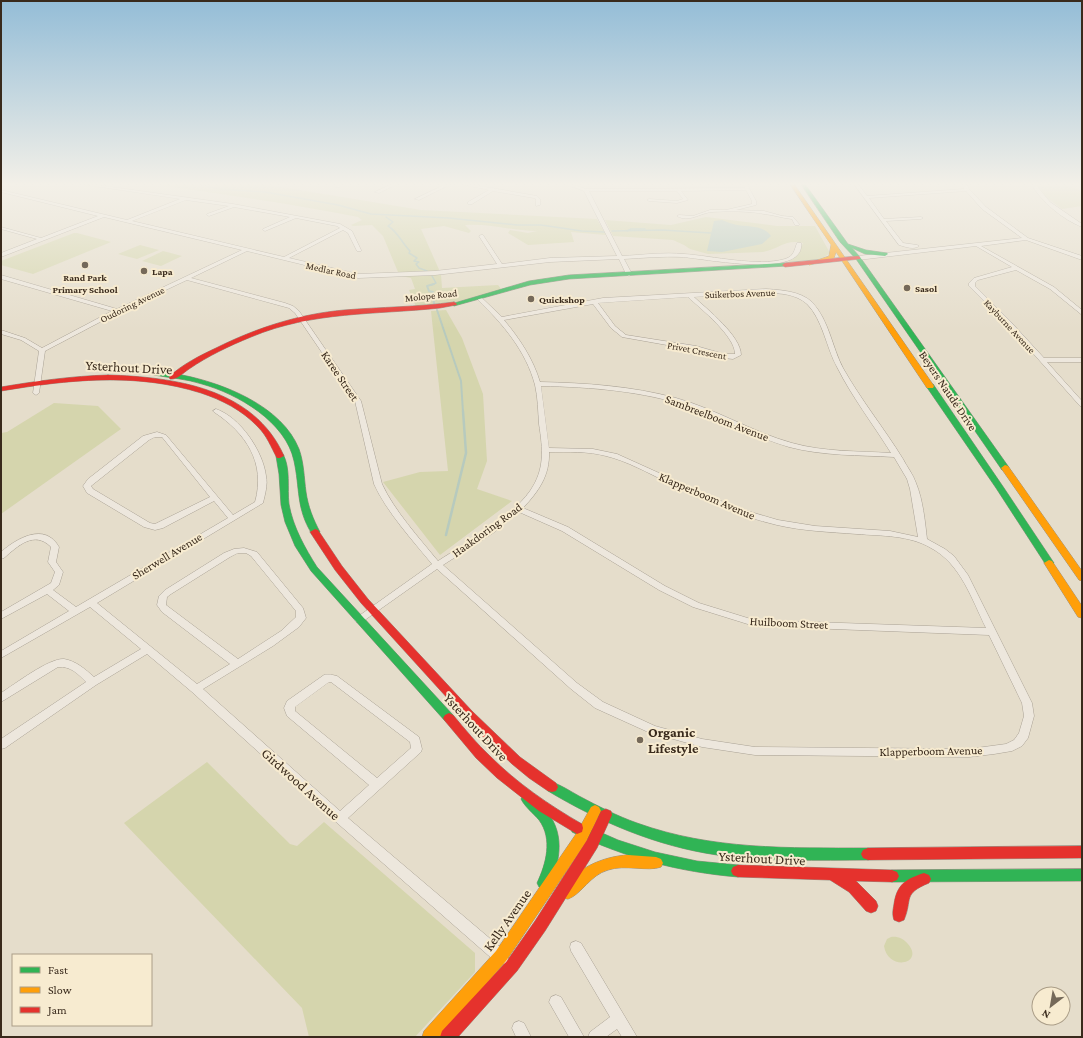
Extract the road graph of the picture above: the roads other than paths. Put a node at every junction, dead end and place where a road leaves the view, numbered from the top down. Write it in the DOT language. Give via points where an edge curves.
graph roads {
  1 [pos="17,232"];
  2 [pos="57,232"];
  3 [pos="174,232"];
  4 [pos="335,232"];
  5 [pos="349,232"];
  6 [pos="609,232"];
  7 [pos="830,232"];
  8 [pos="832,232"];
  9 [pos="892,232"];
  10 [pos="1018,232"];
  11 [pos="481,236"];
  12 [pos="1026,238"];
  13 [pos="40,239"];
  14 [pos="838,243"];
  15 [pos="962,243"];
  16 [pos="799,244"];
  17 [pos="977,245"];
  18 [pos="955,248"];
  19 [pos="245,250"];
  20 [pos="359,250"];
  21 [pos="885,254"];
  22 [pos="1,255"];
  23 [pos="621,257"];
  24 [pos="1081,257"];
  25 [pos="283,259"];
  26 [pos="859,260"];
  27 [pos="846,262"];
  28 [pos="812,264"];
  29 [pos="500,266"];
  30 [pos="1016,268"];
  31 [pos="709,270"];
  32 [pos="629,274"];
  33 [pos="1,276"];
  34 [pos="187,278"];
  35 [pos="689,295"];
  36 [pos="480,299"];
  37 [pos="594,302"];
  38 [pos="117,311"];
  39 [pos="1082,313"];
  40 [pos="300,319"];
  41 [pos="501,319"];
  42 [pos="1,332"];
  43 [pos="42,350"];
  44 [pos="1042,360"];
  45 [pos="1082,360"];
  46 [pos="176,375"];
  47 [pos="39,379"];
  48 [pos="168,381"];
  49 [pos="1,383"];
  50 [pos="538,384"];
  51 [pos="1,389"];
  52 [pos="36,393"];
  53 [pos="1082,405"];
  54 [pos="216,411"];
  55 [pos="545,450"];
  56 [pos="896,455"];
  57 [pos="214,497"];
  58 [pos="518,508"];
  59 [pos="232,518"];
  60 [pos="923,539"];
  61 [pos="1,556"];
  62 [pos="437,565"];
  63 [pos="1082,578"];
  64 [pos="47,590"];
  65 [pos="90,602"];
  66 [pos="75,610"];
  67 [pos="373,610"];
  68 [pos="1082,614"];
  69 [pos="1,616"];
  70 [pos="359,620"];
  71 [pos="991,632"];
  72 [pos="148,649"];
  73 [pos="1,655"];
  74 [pos="237,664"];
  75 [pos="93,682"];
  76 [pos="196,689"];
  77 [pos="1,698"];
  78 [pos="1,744"];
  79 [pos="513,783"];
  80 [pos="377,784"];
  81 [pos="595,811"];
  82 [pos="606,815"];
  83 [pos="340,818"];
  84 [pos="584,832"];
  85 [pos="596,837"];
  86 [pos="1082,852"];
  87 [pos="695,867"];
  88 [pos="830,875"];
  89 [pos="1082,875"];
  90 [pos="938,876"];
  91 [pos="871,906"];
  92 [pos="899,915"];
  93 [pos="526,919"];
  94 [pos="540,926"];
  95 [pos="576,947"];
  96 [pos="501,956"];
  97 [pos="512,966"];
  98 [pos="556,1002"];
  99 [pos="619,1019"];
  100 [pos="430,1037"];
  101 [pos="448,1037"];
  102 [pos="577,1037"];
  103 [pos="595,1037"];
  104 [pos="630,1037"];
  1 -- 13 [label="street"];
  2 -- 13 [label="street"];
  3 -- 19 [label="street, Medlar Road"];
  4 -- 25 [label="street"];
  5 -- 20 [label="street"];
  6 -- 23 [label="street"];
  7 -- 14 [label="main road, Beyers Naudé Drive"];
  8 -- 14 [label="main road, Beyers Naudé Drive"];
  9 -- 15 [label="street" via="901,244 906,246"];
  10 -- 12 [label="street"];
  11 -- 29 [label="street"];
  12 -- 17 [label="street"];
  12 -- 24 [label="street"];
  13 -- 22 [label="street"];
  14 -- 21 [label="main road" via="860,251"];
  14 -- 26 [label="main road, Beyers Naudé Drive"];
  14 -- 27 [label="main road, Beyers Naudé Drive"];
  14 -- 28 [label="main road" via="832,257"];
  16 -- 23 [label="street, Medlar Road" via="798,251 792,258 777,262 718,260 685,255"];
  17 -- 18 [label="street"];
  17 -- 30 [label="street"];
  18 -- 21 [label="street"];
  18 -- 26 [label="street" via="940,252"];
  19 -- 25 [label="street, Medlar Road"];
  19 -- 34 [label="street, Oudoring Avenue"];
  21 -- 26 [label="street"];
  23 -- 29 [label="street, Medlar Road" via="550,260"];
  23 -- 32 [label="street"];
  25 -- 29 [label="street, Medlar Road" via="358,276 435,273"];
  26 -- 27 [label="main road, Molope Road"];
  26 -- 63 [label="main road, Beyers Naudé Drive"];
  27 -- 28 [label="main road, Molope Road"];
  27 -- 31 [label="main road, Molope Road"];
  27 -- 68 [label="main road, Beyers Naudé Drive" via="1000,488"];
  28 -- 31 [label="main road, Molope Road"];
  30 -- 39 [label="street" via="1052,288"];
  30 -- 44 [label="street, Kayburne Avenue" via="976,279 972,286"];
  31 -- 32 [label="main road, Molope Road"];
  32 -- 36 [label="main road, Molope Road" via="561,277 523,285"];
  33 -- 38 [label="street"];
  34 -- 38 [label="street, Oudoring Avenue"];
  34 -- 40 [label="street, Karee Street" via="283,304 295,310"];
  35 -- 37 [label="street, Suikerbos Avenue"];
  35 -- 37 [label="street, Privet Crescent" via="724,328 738,355 724,356 696,348 624,336"];
  35 -- 56 [label="street, Suikerbos Avenue" via="776,291 793,294 806,300 813,307 847,381"];
  36 -- 40 [label="main road, Molope Road" via="434,307 348,312"];
  36 -- 41 [label="street, Haakdoring Road"];
  37 -- 41 [label="street, Suikerbos Avenue"];
  38 -- 43 [label="street, Oudoring Avenue"];
  40 -- 46 [label="main road, Molope Road" via="245,337 207,355"];
  40 -- 62 [label="street, Karee Street" via="358,401 378,484 384,496"];
  41 -- 50 [label="street, Haakdoring Road" via="530,363"];
  42 -- 43 [label="street" via="23,339"];
  43 -- 47 [label="street"];
  44 -- 45 [label="street"];
  44 -- 53 [label="street, Kayburne Avenue"];
  46 -- 47 [label="main road, Ysterhout Drive" via="117,371"];
  46 -- 48 [label="main road, Molope Road"];
  46 -- 67 [label="main road, Ysterhout Drive" via="252,401 282,430 295,448 301,495 315,533 344,578"];
  47 -- 48 [label="main road, Ysterhout Drive" via="125,378"];
  47 -- 49 [label="main road, Ysterhout Drive"];
  47 -- 51 [label="main road, Ysterhout Drive"];
  47 -- 52 [label="street"];
  48 -- 70 [label="main road, Ysterhout Drive" via="210,393 234,404 248,412 273,439 280,455 284,496 295,540 314,569"];
  50 -- 55 [label="street, Haakdoring Road"];
  50 -- 56 [label="street, Sambreelboom Avenue" via="603,386 638,391 695,406 791,445 830,451"];
  54 -- 59 [label="street, Sherwell Avenue" via="229,418 257,454 260,462 263,495 259,503"];
  55 -- 58 [label="street, Haakdoring Road" via="540,480"];
  55 -- 60 [label="street, Klapperboom Avenue" via="609,454 741,512 780,524"];
  56 -- 60 [label="street, Suikerbos Avenue" via="914,488"];
  57 -- 57 [label="street" via="164,436 157,434 146,438 87,486 147,525 155,527"];
  57 -- 59 [label="street"];
  58 -- 62 [label="street, Haakdoring Road"];
  58 -- 71 [label="street, Huilboom Street" via="566,529 662,588 696,605 754,623"];
  59 -- 65 [label="street, Sherwell Avenue"];
  60 -- 71 [label="street, Klapperboom Avenue" via="943,551 959,566"];
  61 -- 64 [label="street" via="14,545 32,537 41,537 53,544 55,549 52,562 59,572 55,585"];
  62 -- 67 [label="street, Haakdoring Road"];
  62 -- 71 [label="street, Klapperboom Avenue" via="599,705 652,729 702,743 755,751 969,753 1008,748 1018,743 1027,726 1027,703"];
  64 -- 66 [label="street"];
  64 -- 69 [label="street"];
  65 -- 66 [label="street, Sherwell Avenue"];
  65 -- 72 [label="street, Girdwood Avenue"];
  66 -- 73 [label="street, Sherwell Avenue"];
  67 -- 70 [label="street, Haakdoring Road"];
  67 -- 81 [label="main road, Ysterhout Drive" via="504,750 559,791"];
  70 -- 79 [label="main road, Ysterhout Drive" via="483,757"];
  72 -- 75 [label="street"];
  72 -- 76 [label="street, Girdwood Avenue"];
  74 -- 74 [label="street" via="165,610 161,600 168,592 227,555 245,549 254,554 302,615 294,628"];
  74 -- 76 [label="street"];
  75 -- 77 [label="street" via="74,666 62,662 52,665"];
  75 -- 78 [label="street"];
  76 -- 83 [label="street, Girdwood Avenue"];
  79 -- 84 [label="main road, Ysterhout Drive"];
  79 -- 93 [label="main road" via="545,818 554,847 548,874"];
  80 -- 80 [label="street" via="417,749 415,740 332,678 327,678 291,704 291,714"];
  80 -- 83 [label="street"];
  81 -- 82 [label="main road, Ysterhout Drive"];
  81 -- 84 [label="main road, Kelly Avenue"];
  82 -- 85 [label="main road"];
  82 -- 86 [label="main road, Ysterhout Drive" via="668,839 738,851 842,855"];
  83 -- 96 [label="street, Girdwood Avenue"];
  84 -- 85 [label="main road, Ysterhout Drive"];
  84 -- 93 [label="main road, Kelly Avenue"];
  85 -- 87 [label="main road, Ysterhout Drive" via="655,857"];
  85 -- 94 [label="main road"];
  87 -- 88 [label="main road, Ysterhout Drive"];
  87 -- 94 [label="main road" via="626,861 594,867 582,876"];
  88 -- 90 [label="main road, Ysterhout Drive"];
  88 -- 91 [label="main road" via="854,887"];
  89 -- 90 [label="main road, Ysterhout Drive"];
  90 -- 92 [label="main road" via="911,883 906,887"];
  93 -- 96 [label="main road, Kelly Avenue"];
  94 -- 97 [label="main road"];
  95 -- 99 [label="street"];
  96 -- 97 [label="street, Girdwood Avenue"];
  96 -- 100 [label="main road, Kelly Avenue"];
  97 -- 101 [label="main road"];
  98 -- 102 [label="street"];
  99 -- 103 [label="street"];
  99 -- 104 [label="street"];
}
